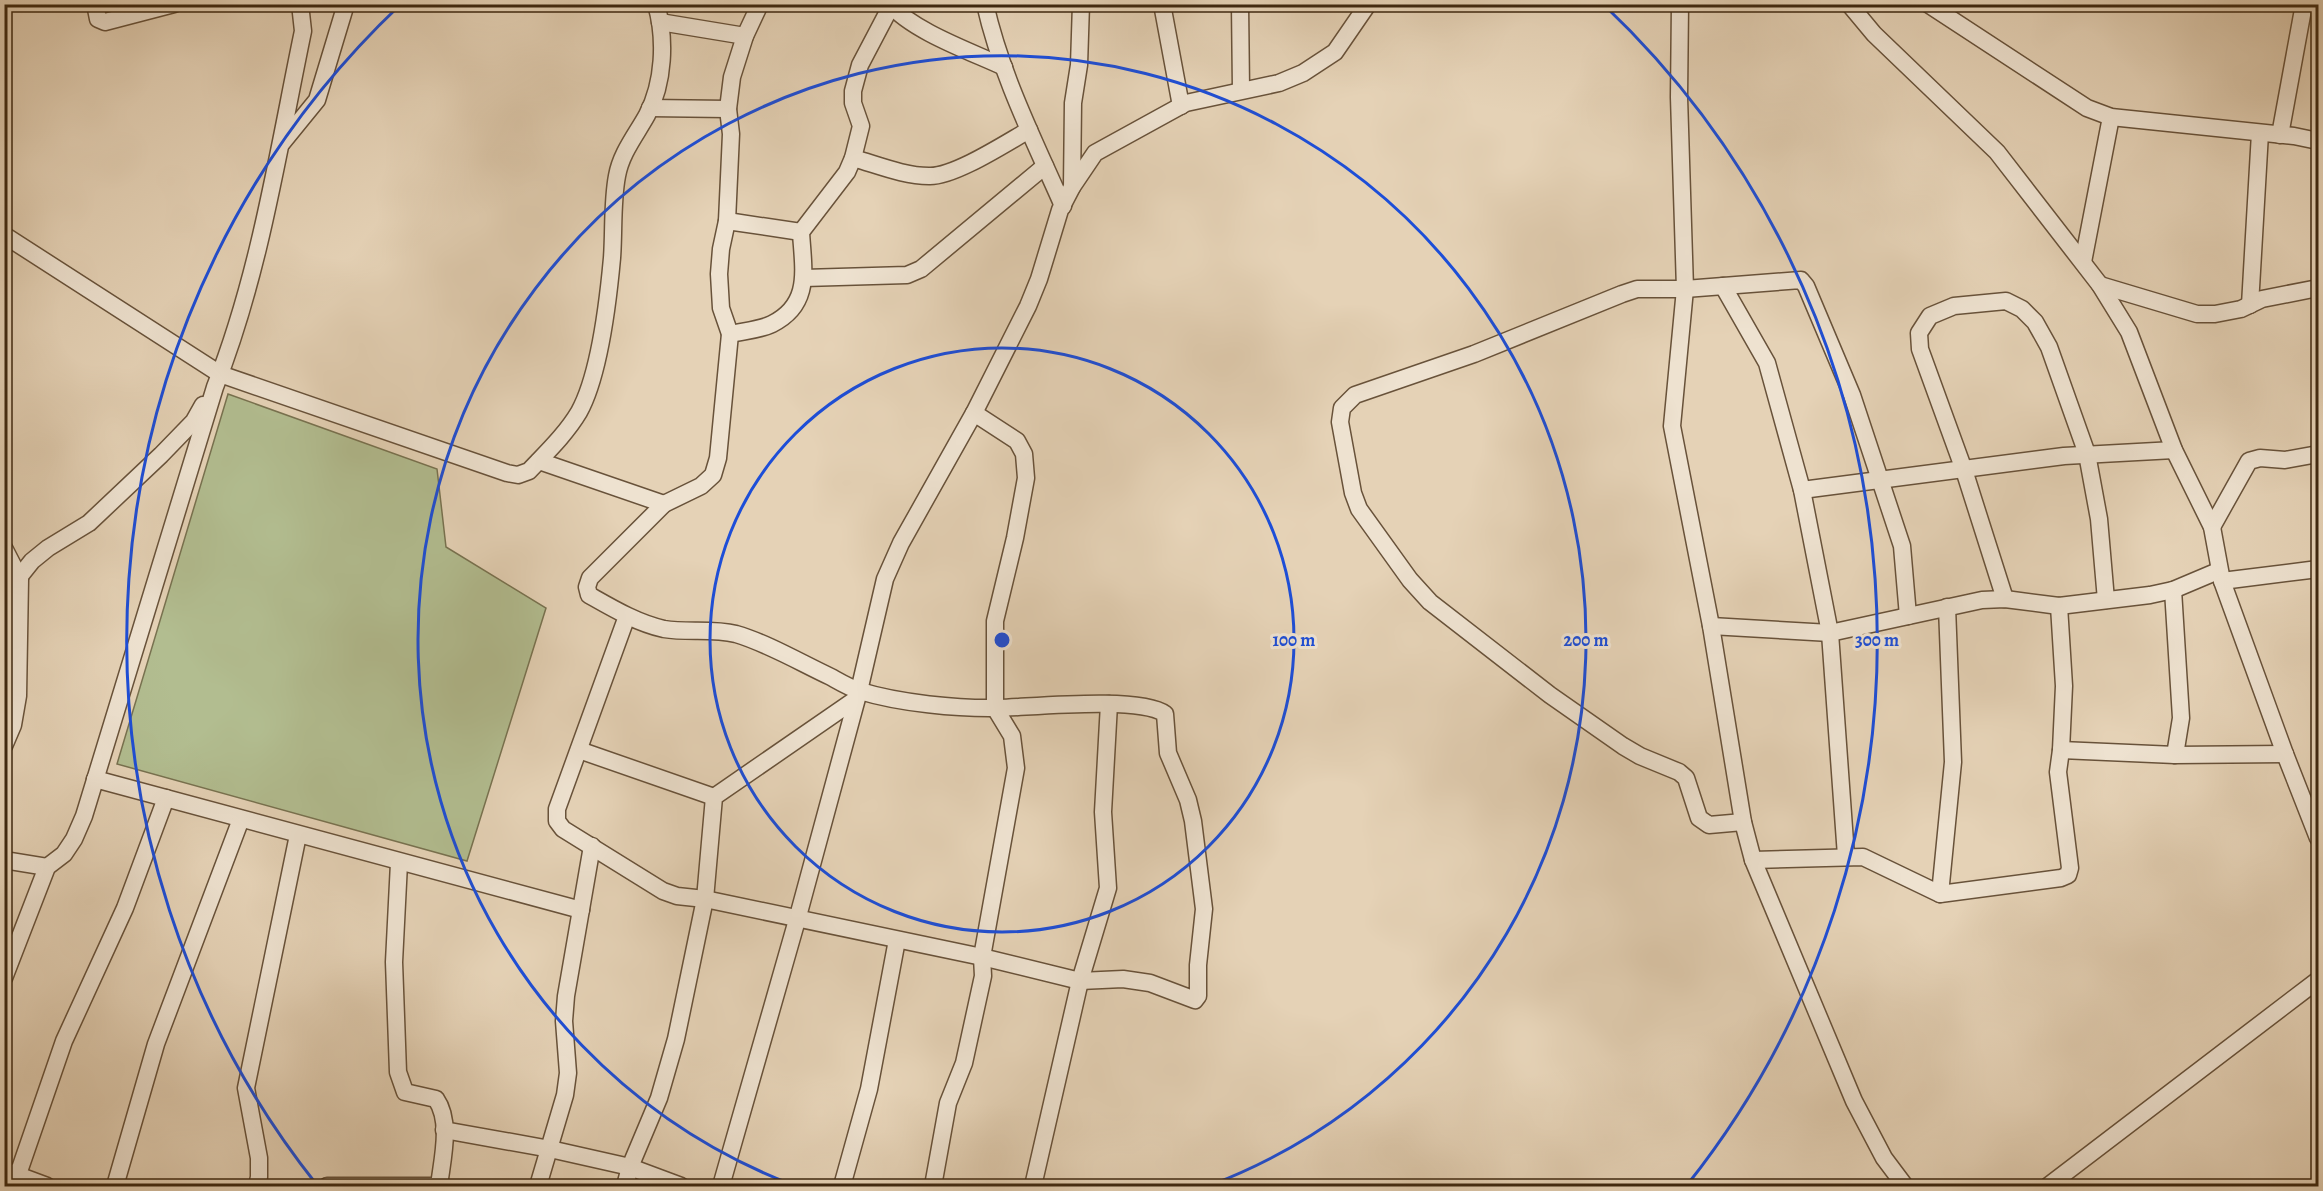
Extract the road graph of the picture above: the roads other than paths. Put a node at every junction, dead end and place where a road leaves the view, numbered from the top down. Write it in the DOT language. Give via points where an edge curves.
graph roads {
  1 [pos="95,4"];
  2 [pos="174,4"];
  3 [pos="300,4"];
  4 [pos="346,4"];
  5 [pos="656,4"];
  6 [pos="760,4"];
  7 [pos="985,4"];
  8 [pos="1081,4"];
  9 [pos="1162,4"];
  10 [pos="1240,4"];
  11 [pos="1368,4"];
  12 [pos="1680,4"];
  13 [pos="1850,4"];
  14 [pos="1928,4"];
  15 [pos="2304,4"];
  16 [pos="891,5"];
  17 [pos="660,22"];
  18 [pos="745,36"];
  19 [pos="1004,67"];
  20 [pos="1241,90"];
  21 [pos="1180,106"];
  22 [pos="650,108"];
  23 [pos="728,109"];
  24 [pos="2111,117"];
  25 [pos="1029,130"];
  26 [pos="2260,133"];
  27 [pos="2280,135"];
  28 [pos="2319,141"];
  29 [pos="279,147"];
  30 [pos="853,158"];
  31 [pos="1045,166"];
  32 [pos="1072,187"];
  33 [pos="1062,206"];
  34 [pos="727,221"];
  35 [pos="801,232"];
  36 [pos="4,235"];
  37 [pos="2083,262"];
  38 [pos="804,278"];
  39 [pos="2100,285"];
  40 [pos="1723,286"];
  41 [pos="2319,288"];
  42 [pos="1685,289"];
  43 [pos="2250,304"];
  44 [pos="730,334"];
  45 [pos="218,380"];
  46 [pos="974,413"];
  47 [pos="2174,450"];
  48 [pos="2086,454"];
  49 [pos="2319,454"];
  50 [pos="539,461"];
  51 [pos="1964,470"];
  52 [pos="1880,480"];
  53 [pos="1802,490"];
  54 [pos="664,504"];
  55 [pos="2212,527"];
  56 [pos="4,548"];
  57 [pos="2319,569"];
  58 [pos="2220,576"];
  59 [pos="20,579"];
  60 [pos="2173,590"];
  61 [pos="4,596"];
  62 [pos="2005,599"];
  63 [pos="2106,600"];
  64 [pos="2059,606"];
  65 [pos="1947,607"];
  66 [pos="627,616"];
  67 [pos="1908,616"];
  68 [pos="1711,626"];
  69 [pos="1830,633"];
  70 [pos="858,695"];
  71 [pos="1109,704"];
  72 [pos="995,708"];
  73 [pos="4,746"];
  74 [pos="579,750"];
  75 [pos="2061,750"];
  76 [pos="2285,754"];
  77 [pos="2175,755"];
  78 [pos="95,779"];
  79 [pos="714,797"];
  80 [pos="166,798"];
  81 [pos="241,819"];
  82 [pos="1743,822"];
  83 [pos="298,835"];
  84 [pos="2319,838"];
  85 [pos="591,846"];
  86 [pos="1846,856"];
  87 [pos="4,860"];
  88 [pos="1753,861"];
  89 [pos="399,863"];
  90 [pos="47,867"];
  91 [pos="1940,894"];
  92 [pos="705,899"];
  93 [pos="580,910"];
  94 [pos="797,920"];
  95 [pos="897,940"];
  96 [pos="982,957"];
  97 [pos="4,978"];
  98 [pos="2319,980"];
  99 [pos="1080,981"];
  100 [pos="444,1130"];
  101 [pos="550,1149"];
  102 [pos="630,1167"];
  103 [pos="12,1178"];
  104 [pos="47,1186"];
  105 [pos="115,1186"];
  106 [pos="256,1186"];
  107 [pos="327,1186"];
  108 [pos="345,1186"];
  109 [pos="538,1186"];
  110 [pos="625,1186"];
  111 [pos="681,1186"];
  112 [pos="722,1186"];
  113 [pos="842,1186"];
  114 [pos="933,1186"];
  115 [pos="1033,1186"];
  116 [pos="1905,1186"];
  117 [pos="2048,1186"];
  1 -- 2 [label="street" via="98,19 105,22"];
  3 -- 29 [label="street" via="303,32"];
  4 -- 29 [label="street" via="317,100"];
  5 -- 17 [label="street"];
  6 -- 18 [label="street"];
  7 -- 19 [label="street"];
  8 -- 32 [label="street" via="1073,103"];
  9 -- 21 [label="street"];
  10 -- 20 [label="street"];
  11 -- 20 [label="street" via="1335,52 1279,83"];
  12 -- 42 [label="street" via="1678,98"];
  13 -- 37 [label="street" via="1874,34 1997,152"];
  14 -- 24 [label="street" via="2087,108"];
  15 -- 27 [label="street"];
  16 -- 19 [label="street" via="919,26"];
  16 -- 30 [label="street" via="860,65 853,91 861,126"];
  17 -- 18 [label="street"];
  17 -- 22 [label="street" via="662,56"];
  18 -- 23 [label="street" via="732,77"];
  19 -- 25 [label="street"];
  20 -- 21 [label="street"];
  21 -- 32 [label="street" via="1095,153"];
  22 -- 23 [label="street"];
  22 -- 50 [label="street" via="617,176 608,293 586,397"];
  23 -- 34 [label="street" via="731,134"];
  24 -- 26 [label="street"];
  24 -- 37 [label="street"];
  25 -- 30 [label="street" via="950,173 931,177"];
  25 -- 31 [label="street"];
  26 -- 27 [label="street"];
  26 -- 43 [label="street"];
  27 -- 28 [label="street"];
  29 -- 45 [label="street" via="241,315"];
  30 -- 35 [label="street" via="847,172"];
  31 -- 33 [label="street"];
  31 -- 38 [label="street" via="921,269 907,275"];
  32 -- 33 [label="street"];
  33 -- 46 [label="street" via="1029,306"];
  34 -- 35 [label="street"];
  34 -- 44 [label="street" via="719,274 721,308"];
  35 -- 38 [label="street"];
  36 -- 45 [label="street"];
  37 -- 39 [label="street"];
  38 -- 44 [label="street" via="801,295 789,312 771,325"];
  39 -- 43 [label="street" via="2197,314 2215,314"];
  39 -- 47 [label="street" via="2129,332"];
  40 -- 42 [label="street"];
  40 -- 52 [label="street" via="1793,279 1806,286 1851,395"];
  40 -- 53 [label="street" via="1767,363"];
  41 -- 43 [label="street"];
  42 -- 68 [label="street" via="1672,426"];
  42 -- 82 [label="street" via="1637,289 1474,354 1355,395 1342,408 1340,422 1359,508 1430,602 1623,746 1679,772 1686,778 1699,818 1709,825"];
  44 -- 54 [label="street" via="713,475 701,486"];
  45 -- 50 [label="street" via="507,473 529,471"];
  45 -- 59 [label="street" via="194,420 161,455 88,523 32,561"];
  45 -- 78 [label="street"];
  46 -- 70 [label="street" via="885,579"];
  46 -- 72 [label="street" via="1017,441 1024,454 1026,478 995,621"];
  47 -- 48 [label="street"];
  47 -- 55 [label="street"];
  48 -- 51 [label="street"];
  48 -- 51 [label="street" via="2049,347 2035,322 2006,301 1954,306 1930,316 1919,333 1920,349"];
  48 -- 63 [label="street" via="2099,519"];
  49 -- 55 [label="street" via="2249,461"];
  50 -- 54 [label="street"];
  51 -- 52 [label="street"];
  51 -- 62 [label="street"];
  52 -- 53 [label="street"];
  52 -- 67 [label="street" via="1902,546"];
  53 -- 69 [label="street"];
  54 -- 66 [label="street" via="591,578 587,587 589,595"];
  55 -- 58 [label="street"];
  56 -- 59 [label="street"];
  57 -- 58 [label="street"];
  58 -- 60 [label="street"];
  58 -- 76 [label="street"];
  59 -- 61 [label="street"];
  59 -- 73 [label="street" via="18,696 13,725"];
  60 -- 63 [label="street"];
  60 -- 77 [label="street" via="2181,718"];
  62 -- 64 [label="street"];
  62 -- 65 [label="street"];
  63 -- 64 [label="street"];
  64 -- 75 [label="street" via="2064,686"];
  65 -- 67 [label="street"];
  65 -- 91 [label="street" via="1953,762"];
  66 -- 70 [label="street" via="664,628 738,634 790,657"];
  66 -- 74 [label="street"];
  67 -- 69 [label="street"];
  68 -- 69 [label="street"];
  68 -- 82 [label="street"];
  69 -- 86 [label="street"];
  70 -- 72 [label="street"];
  70 -- 79 [label="street"];
  70 -- 94 [label="street"];
  71 -- 72 [label="street"];
  71 -- 99 [label="street" via="1103,812 1108,888"];
  71 -- 99 [label="street" via="1157,708 1165,714 1168,753 1193,821 1204,909 1198,996 1189,999 1168,988 1137,980"];
  72 -- 96 [label="street" via="1012,736 1016,768"];
  74 -- 79 [label="street"];
  74 -- 85 [label="street" via="557,809 557,821"];
  75 -- 77 [label="street"];
  75 -- 91 [label="street" via="2059,793 2068,875"];
  76 -- 77 [label="street"];
  76 -- 84 [label="street"];
  78 -- 80 [label="street"];
  78 -- 90 [label="street" via="74,839 64,854"];
  79 -- 92 [label="street"];
  80 -- 81 [label="street"];
  80 -- 103 [label="street" via="125,908 64,1041"];
  81 -- 83 [label="street"];
  81 -- 105 [label="street" via="156,1044"];
  82 -- 88 [label="street"];
  83 -- 89 [label="street"];
  83 -- 106 [label="street" via="246,1088 259,1158"];
  85 -- 92 [label="street" via="663,891"];
  85 -- 93 [label="street"];
  86 -- 88 [label="street"];
  86 -- 91 [label="street" via="1863,857"];
  87 -- 90 [label="street"];
  88 -- 116 [label="street" via="1854,1101 1884,1158"];
  89 -- 93 [label="street"];
  89 -- 100 [label="street" via="394,962 398,1072 405,1092 436,1099 442,1108"];
  90 -- 97 [label="street"];
  92 -- 94 [label="street"];
  92 -- 102 [label="street" via="670,1065"];
  93 -- 101 [label="street" via="565,1013 568,1073"];
  94 -- 95 [label="street"];
  94 -- 112 [label="street"];
  95 -- 96 [label="street"];
  95 -- 113 [label="street" via="869,1089"];
  96 -- 99 [label="street"];
  96 -- 114 [label="street" via="983,976 963,1063 946,1112"];
  98 -- 117 [label="street"];
  99 -- 115 [label="street"];
  100 -- 101 [label="street"];
  100 -- 108 [label="street" via="439,1186"];
  101 -- 102 [label="street"];
  101 -- 109 [label="street"];
  102 -- 110 [label="street"];
  102 -- 111 [label="street"];
  103 -- 104 [label="street"];
  107 -- 108 [label="street"];
}
